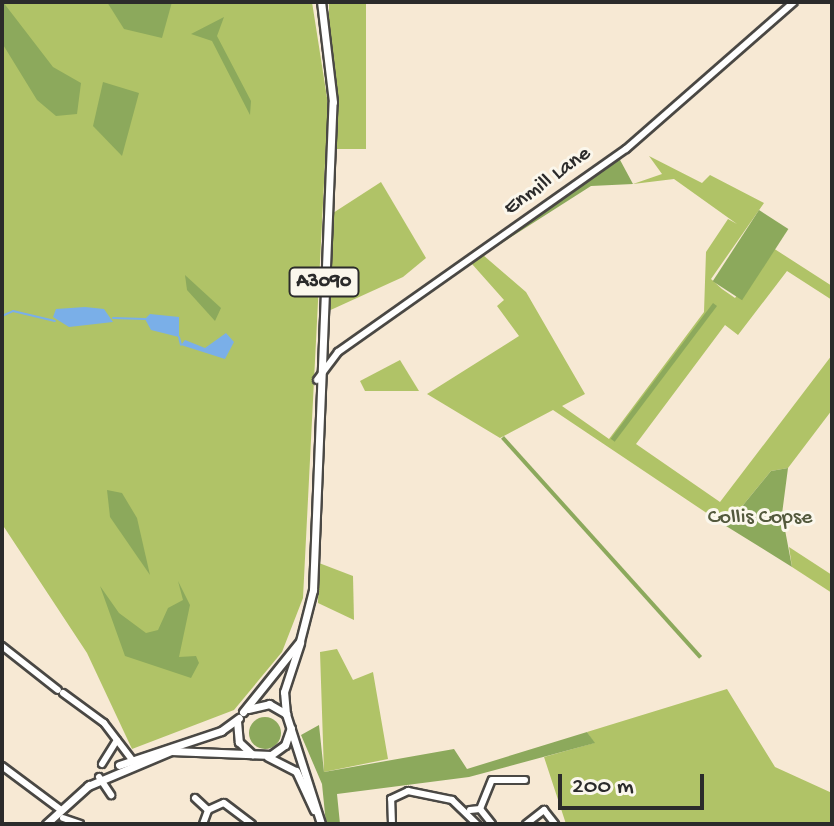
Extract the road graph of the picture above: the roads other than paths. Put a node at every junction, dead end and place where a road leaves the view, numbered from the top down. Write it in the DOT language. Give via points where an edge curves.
graph roads {
  1 [pos="321,2"];
  2 [pos="794,2"];
  3 [pos="319,351"];
  4 [pos="338,352"];
  5 [pos="317,380"];
  6 [pos="300,641"];
  7 [pos="2,646"];
  8 [pos="286,714"];
  9 [pos="241,715"];
  10 [pos="291,728"];
  11 [pos="117,740"];
  12 [pos="258,756"];
  13 [pos="144,758"];
  14 [pos="127,760"];
  15 [pos="102,764"];
  16 [pos="2,766"];
  17 [pos="100,778"];
  18 [pos="525,780"];
  19 [pos="111,795"];
  20 [pos="195,798"];
  21 [pos="480,809"];
  22 [pos="208,810"];
  23 [pos="470,810"];
  24 [pos="62,814"];
  25 [pos="46,824"];
  26 [pos="80,824"];
  27 [pos="203,824"];
  28 [pos="252,824"];
  29 [pos="320,824"];
  30 [pos="392,824"];
  31 [pos="477,824"];
  32 [pos="492,824"];
  33 [pos="526,824"];
  34 [pos="555,824"];
  1 -- 3 [label="main road, A3090" via="333,102"];
  2 -- 4 [label="street, Enmill Lane" via="626,149"];
  3 -- 4 [label="street"];
  3 -- 5 [label="main road, A3090"];
  4 -- 5 [label="street, Enmill Lane"];
  5 -- 6 [label="main road, A3090" via="313,590"];
  6 -- 8 [label="main road, A3090" via="284,692"];
  6 -- 9 [label="main road, A3090"];
  7 -- 11 [label="street"];
  8 -- 9 [label="main road" via="269,704"];
  8 -- 10 [label="main road"];
  9 -- 12 [label="main road" via="239,742"];
  9 -- 14 [label="main road, A3090" via="221,731"];
  10 -- 12 [label="main road" via="282,749"];
  10 -- 29 [label="main road"];
  11 -- 14 [label="street"];
  11 -- 15 [label="street"];
  12 -- 13 [label="main road, A3090" via="196,749"];
  12 -- 29 [label="main road" via="296,771"];
  13 -- 14 [label="street"];
  13 -- 17 [label="main road, A3090"];
  14 -- 17 [label="main road, A3090"];
  16 -- 24 [label="street"];
  17 -- 19 [label="street"];
  17 -- 24 [label="main road, A3090"];
  18 -- 21 [label="street" via="492,780"];
  20 -- 22 [label="street"];
  21 -- 23 [label="street"];
  21 -- 32 [label="street"];
  22 -- 27 [label="street"];
  22 -- 28 [label="street" via="233,805"];
  23 -- 30 [label="street" via="436,793 403,792 391,799"];
  23 -- 31 [label="street"];
  24 -- 25 [label="main road, A3090"];
  24 -- 26 [label="street"];
  33 -- 34 [label="street" via="544,810"];
}
